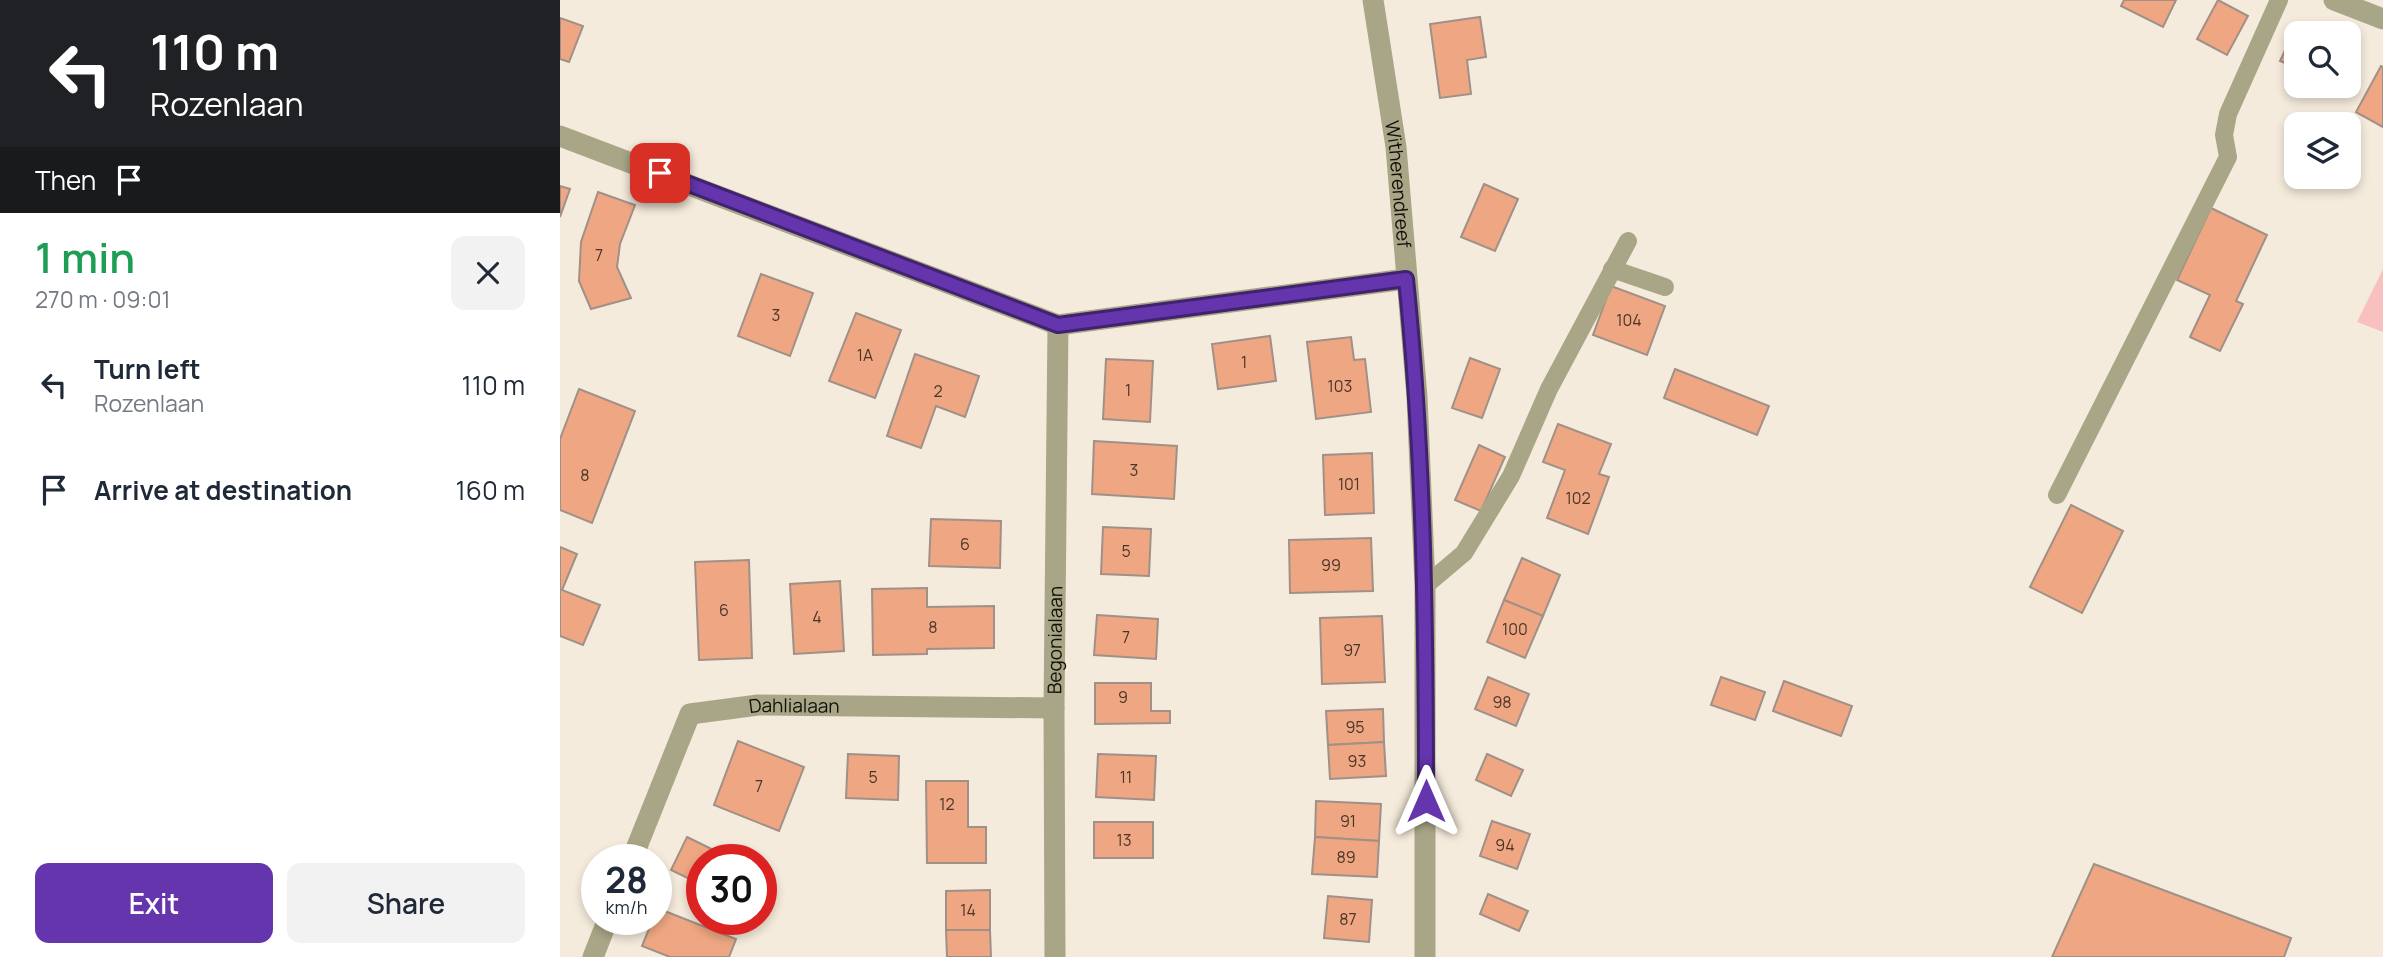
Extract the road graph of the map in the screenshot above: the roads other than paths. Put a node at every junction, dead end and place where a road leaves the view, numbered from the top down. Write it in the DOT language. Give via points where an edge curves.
graph roads {
  1 [pos="1373,0"];
  2 [pos="2279,0"];
  3 [pos="2334,0"];
  4 [pos="2383,19"];
  5 [pos="560,136"];
  6 [pos="1628,241"];
  7 [pos="1612,269"];
  8 [pos="1406,279"];
  9 [pos="1665,287"];
  10 [pos="1058,325"];
  11 [pos="2057,495"];
  12 [pos="1425,586"];
  13 [pos="1054,708"];
  14 [pos="638,844"];
  15 [pos="602,935"];
  16 [pos="593,957"];
  17 [pos="1055,957"];
  18 [pos="1424,957"];
  1 -- 8 [label="street, Witherendreef" via="1396,147"];
  2 -- 11 [label="lane" via="2228,114 2224,135 2228,157"];
  3 -- 4 [label="street"];
  5 -- 10 [label="street"];
  6 -- 7 [label="lane"];
  7 -- 9 [label="lane"];
  7 -- 12 [label="lane" via="1549,389 1511,476 1464,553"];
  8 -- 10 [label="street"];
  8 -- 12 [label="street, Witherendreef" via="1417,397"];
  10 -- 13 [label="street, Begonialaan"];
  12 -- 18 [label="street, Witherendreef"];
  13 -- 14 [label="street, Dahlialaan" via="758,705 690,714"];
  13 -- 17 [label="street, Begonialaan"];
  15 -- 16 [label="street"];
}
